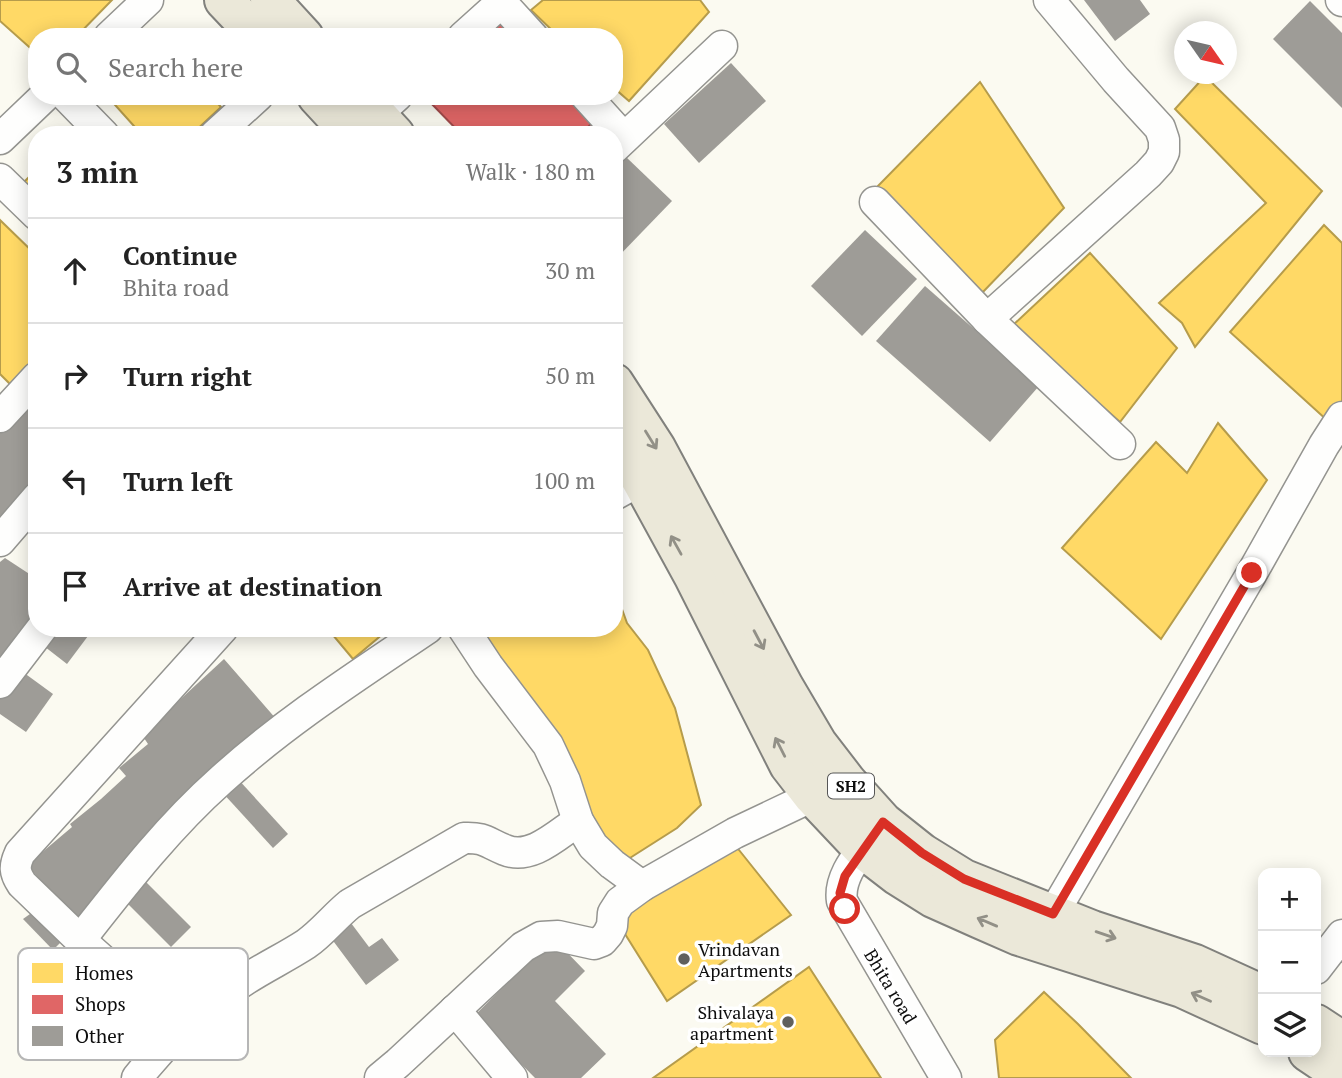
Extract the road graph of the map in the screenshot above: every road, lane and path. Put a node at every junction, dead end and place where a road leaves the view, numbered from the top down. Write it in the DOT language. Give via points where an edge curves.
graph roads {
  1 [pos="148,0"];
  2 [pos="224,0"];
  3 [pos="270,0"];
  4 [pos="1049,0"];
  5 [pos="503,1"];
  6 [pos="118,28"];
  7 [pos="251,28"];
  8 [pos="296,28"];
  9 [pos="473,28"];
  10 [pos="526,28"];
  11 [pos="722,46"];
  12 [pos="36,105"];
  13 [pos="75,105"];
  14 [pos="248,105"];
  15 [pos="345,105"];
  16 [pos="592,105"];
  17 [pos="376,115"];
  18 [pos="95,126"];
  19 [pos="225,126"];
  20 [pos="607,126"];
  21 [pos="0,139"];
  22 [pos="623,139"];
  23 [pos="0,179"];
  24 [pos="875,202"];
  25 [pos="28,206"];
  26 [pos="987,319"];
  27 [pos="28,387"];
  28 [pos="623,397"];
  29 [pos="0,417"];
  30 [pos="1342,417"];
  31 [pos="1120,444"];
  32 [pos="623,469"];
  33 [pos="628,488"];
  34 [pos="28,508"];
  35 [pos="0,541"];
  36 [pos="35,637"];
  37 [pos="215,637"];
  38 [pos="415,637"];
  39 [pos="469,637"];
  40 [pos="0,683"];
  41 [pos="813,796"];
  42 [pos="578,821"];
  43 [pos="873,835"];
  44 [pos="642,886"];
  45 [pos="1053,914"];
  46 [pos="1342,935"];
  47 [pos="80,940"];
  48 [pos="89,948"];
  49 [pos="1321,962"];
  50 [pos="248,978"];
  51 [pos="1261,994"];
  52 [pos="455,1010"];
  53 [pos="1258,1023"];
  54 [pos="1321,1027"];
  55 [pos="1342,1041"];
  56 [pos="1316,1057"];
  57 [pos="152,1060"];
  58 [pos="1342,1074"];
  59 [pos="137,1078"];
  60 [pos="380,1078"];
  61 [pos="512,1078"];
  62 [pos="946,1078"];
  1 -- 6 [label="street"];
  2 -- 7 [label="main road"];
  3 -- 8 [label="main road"];
  4 -- 26 [label="street" via="1160,128 1164,152 1148,174"];
  5 -- 9 [label="street"];
  5 -- 10 [label="street"];
  11 -- 22 [label="street"];
  12 -- 21 [label="street"];
  13 -- 18 [label="street"];
  14 -- 19 [label="street"];
  15 -- 17 [label="main road"];
  16 -- 20 [label="street"];
  23 -- 25 [label="street"];
  24 -- 26 [label="street"];
  26 -- 31 [label="street"];
  27 -- 29 [label="street"];
  28 -- 43 [label="main road, SH2, one-way" via="656,448 784,687 847,782"];
  30 -- 45 [label="street"];
  32 -- 33 [label="main road, SH2"];
  41 -- 33 [label="main road, SH2, one-way" via="789,765 694,577"];
  34 -- 35 [label="street"];
  36 -- 40 [label="street"];
  37 -- 47 [label="street" via="20,853 15,864 22,884"];
  38 -- 47 [label="street" via="269,739 219,781 166,835"];
  39 -- 42 [label="street" via="548,745"];
  41 -- 43 [label="main road, SH2"];
  41 -- 44 [label="street" via="735,833"];
  42 -- 44 [label="street" via="593,846"];
  42 -- 50 [label="street" via="539,847 520,853 478,837 464,838 350,904 304,945"];
  43 -- 45 [label="main road, SH2" via="922,853 964,879"];
  53 -- 43 [label="main road, SH2, one-way" via="1182,988 1019,936 945,904 898,876"];
  43 -- 62 [label="street, Bhita road" via="845,876 842,901"];
  44 -- 52 [label="street" via="620,902 603,941 594,944 541,937 523,947"];
  45 -- 51 [label="main road, SH2, one-way" via="1195,964"];
  46 -- 49 [label="street"];
  47 -- 48 [label="street"];
  52 -- 60 [label="street"];
  52 -- 61 [label="street"];
  54 -- 55 [label="main road"];
  56 -- 58 [label="main road"];
  57 -- 59 [label="street"];
}
